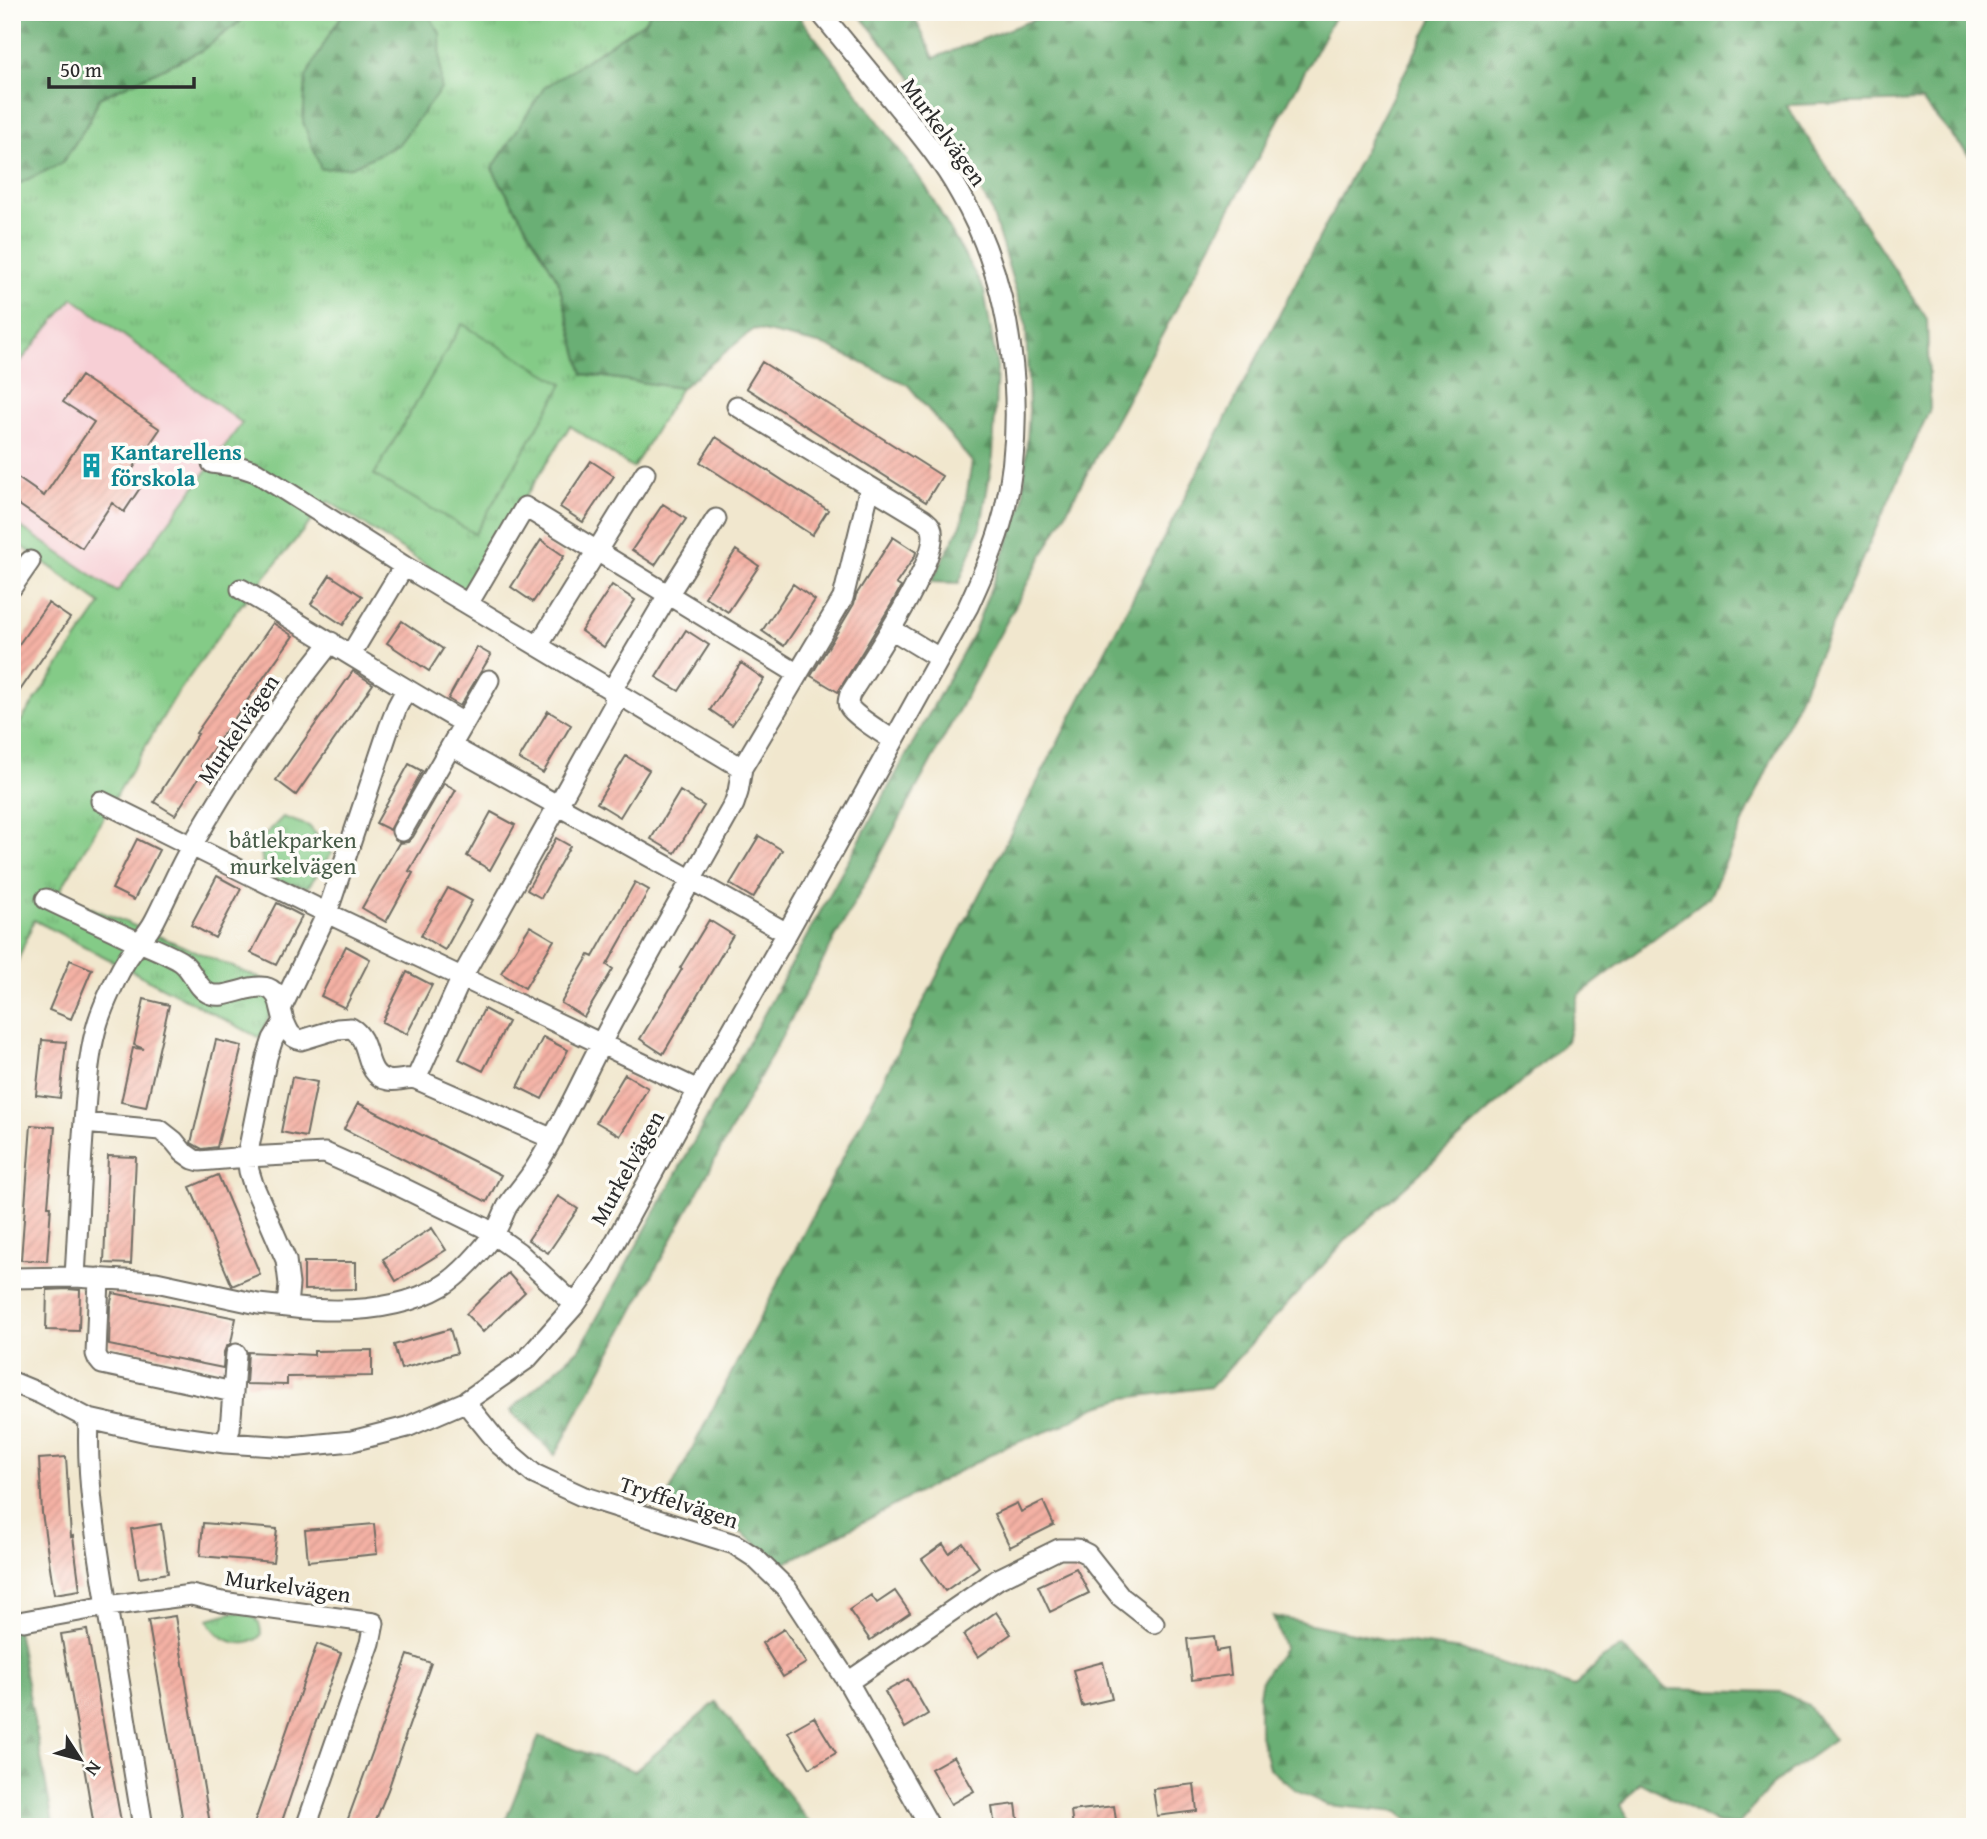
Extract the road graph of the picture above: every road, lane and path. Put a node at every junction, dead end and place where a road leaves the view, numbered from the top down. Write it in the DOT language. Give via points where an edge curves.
graph roads {
  1 [pos="820,12"];
  2 [pos="737,406"];
  3 [pos="212,463"];
  4 [pos="645,473"];
  5 [pos="870,486"];
  6 [pos="716,519"];
  7 [pos="596,551"];
  8 [pos="30,561"];
  9 [pos="404,566"];
  10 [pos="12,587"];
  11 [pos="241,589"];
  12 [pos="668,595"];
  13 [pos="468,604"];
  14 [pos="891,629"];
  15 [pos="331,642"];
  16 [pos="538,646"];
  17 [pos="351,654"];
  18 [pos="939,658"];
  19 [pos="798,674"];
  20 [pos="489,680"];
  21 [pos="406,690"];
  22 [pos="612,690"];
  23 [pos="464,723"];
  24 [pos="893,740"];
  25 [pos="451,747"];
  26 [pos="742,768"];
  27 [pos="101,801"];
  28 [pos="557,807"];
  29 [pos="402,831"];
  30 [pos="191,847"];
  31 [pos="691,880"];
  32 [pos="46,899"];
  33 [pos="327,913"];
  34 [pos="787,933"];
  35 [pos="141,943"];
  36 [pos="462,976"];
  37 [pos="282,1015"];
  38 [pos="601,1044"];
  39 [pos="416,1079"];
  40 [pos="698,1090"];
  41 [pos="84,1123"];
  42 [pos="552,1139"];
  43 [pos="247,1157"];
  44 [pos="494,1234"];
  45 [pos="75,1276"];
  46 [pos="12,1278"];
  47 [pos="99,1278"];
  48 [pos="575,1305"];
  49 [pos="287,1307"];
  50 [pos="236,1354"];
  51 [pos="12,1382"];
  52 [pos="233,1392"];
  53 [pos="466,1402"];
  54 [pos="89,1419"];
  55 [pos="225,1443"];
  56 [pos="107,1606"];
  57 [pos="24,1621"];
  58 [pos="1154,1623"];
  59 [pos="848,1682"];
  60 [pos="144,1827"];
  61 [pos="306,1827"];
  62 [pos="930,1827"];
  1 -- 18 [label="street, Murkelvägen" via="922,136 961,193 998,283 1009,340 1016,421 1004,514 983,574"];
  2 -- 5 [label="street"];
  3 -- 9 [label="street" via="256,472"];
  4 -- 7 [label="street"];
  5 -- 14 [label="street" via="931,527 928,556"];
  5 -- 19 [label="street" via="843,598"];
  6 -- 12 [label="street"];
  7 -- 12 [label="street"];
  7 -- 13 [label="street" via="525,508"];
  7 -- 16 [label="street"];
  8 -- 10 [label="street"];
  9 -- 13 [label="street"];
  9 -- 17 [label="street"];
  11 -- 15 [label="street"];
  12 -- 19 [label="street"];
  12 -- 22 [label="street"];
  13 -- 16 [label="street"];
  14 -- 18 [label="street"];
  14 -- 24 [label="street" via="848,702"];
  15 -- 17 [label="street"];
  15 -- 30 [label="street, Murkelvägen" via="254,747"];
  16 -- 22 [label="street"];
  17 -- 21 [label="street"];
  18 -- 24 [label="street, Murkelvägen"];
  19 -- 26 [label="street"];
  20 -- 23 [label="street"];
  21 -- 23 [label="street"];
  21 -- 33 [label="street"];
  22 -- 26 [label="street"];
  22 -- 28 [label="street" via="615,703"];
  23 -- 25 [label="street"];
  24 -- 34 [label="street, Murkelvägen"];
  25 -- 28 [label="street"];
  25 -- 29 [label="street"];
  26 -- 31 [label="street" via="734,804"];
  27 -- 30 [label="street"];
  28 -- 31 [label="street"];
  28 -- 36 [label="street"];
  30 -- 33 [label="street"];
  30 -- 35 [label="street, Murkelvägen"];
  31 -- 34 [label="street"];
  31 -- 38 [label="street"];
  32 -- 35 [label="street"];
  33 -- 36 [label="street"];
  33 -- 37 [label="street"];
  34 -- 40 [label="street, Murkelvägen"];
  35 -- 37 [label="street" via="182,962 207,993 227,995 258,986 270,990 279,999"];
  35 -- 41 [label="street, Murkelvägen" via="130,955 98,1021"];
  36 -- 38 [label="street"];
  36 -- 39 [label="street"];
  37 -- 39 [label="street" via="290,1035 301,1040 351,1028 362,1036 379,1077"];
  37 -- 43 [label="street" via="267,1057"];
  38 -- 40 [label="street"];
  38 -- 42 [label="street"];
  39 -- 42 [label="street"];
  40 -- 48 [label="street, Murkelvägen" via="602,1266"];
  41 -- 43 [label="street" via="160,1130 200,1161"];
  41 -- 45 [label="street, Murkelvägen"];
  42 -- 44 [label="street"];
  43 -- 44 [label="street" via="324,1153"];
  43 -- 49 [label="street" via="253,1184 286,1260"];
  44 -- 48 [label="street"];
  44 -- 49 [label="street" via="444,1285 422,1296 340,1310"];
  45 -- 46 [label="street"];
  45 -- 47 [label="street"];
  47 -- 49 [label="street" via="156,1282"];
  47 -- 52 [label="street" via="96,1354 102,1364"];
  48 -- 53 [label="street, Murkelvägen" via="527,1359"];
  50 -- 52 [label="street"];
  51 -- 54 [label="street, Murkelvägen"];
  52 -- 55 [label="street"];
  53 -- 55 [label="street, Murkelvägen" via="407,1427 352,1441 290,1447"];
  53 -- 59 [label="street, Tryffelvägen" via="499,1444 534,1474 582,1496 734,1544 754,1557 787,1590"];
  54 -- 55 [label="street, Murkelvägen"];
  54 -- 56 [label="street" via="91,1500"];
  56 -- 57 [label="street, Murkelvägen"];
  56 -- 60 [label="street"];
  56 -- 61 [label="street, Murkelvägen" via="191,1595 374,1623"];
  58 -- 59 [label="street" via="1121,1597 1087,1554 1059,1549 998,1579"];
  59 -- 62 [label="street, Tryffelvägen"];
}
